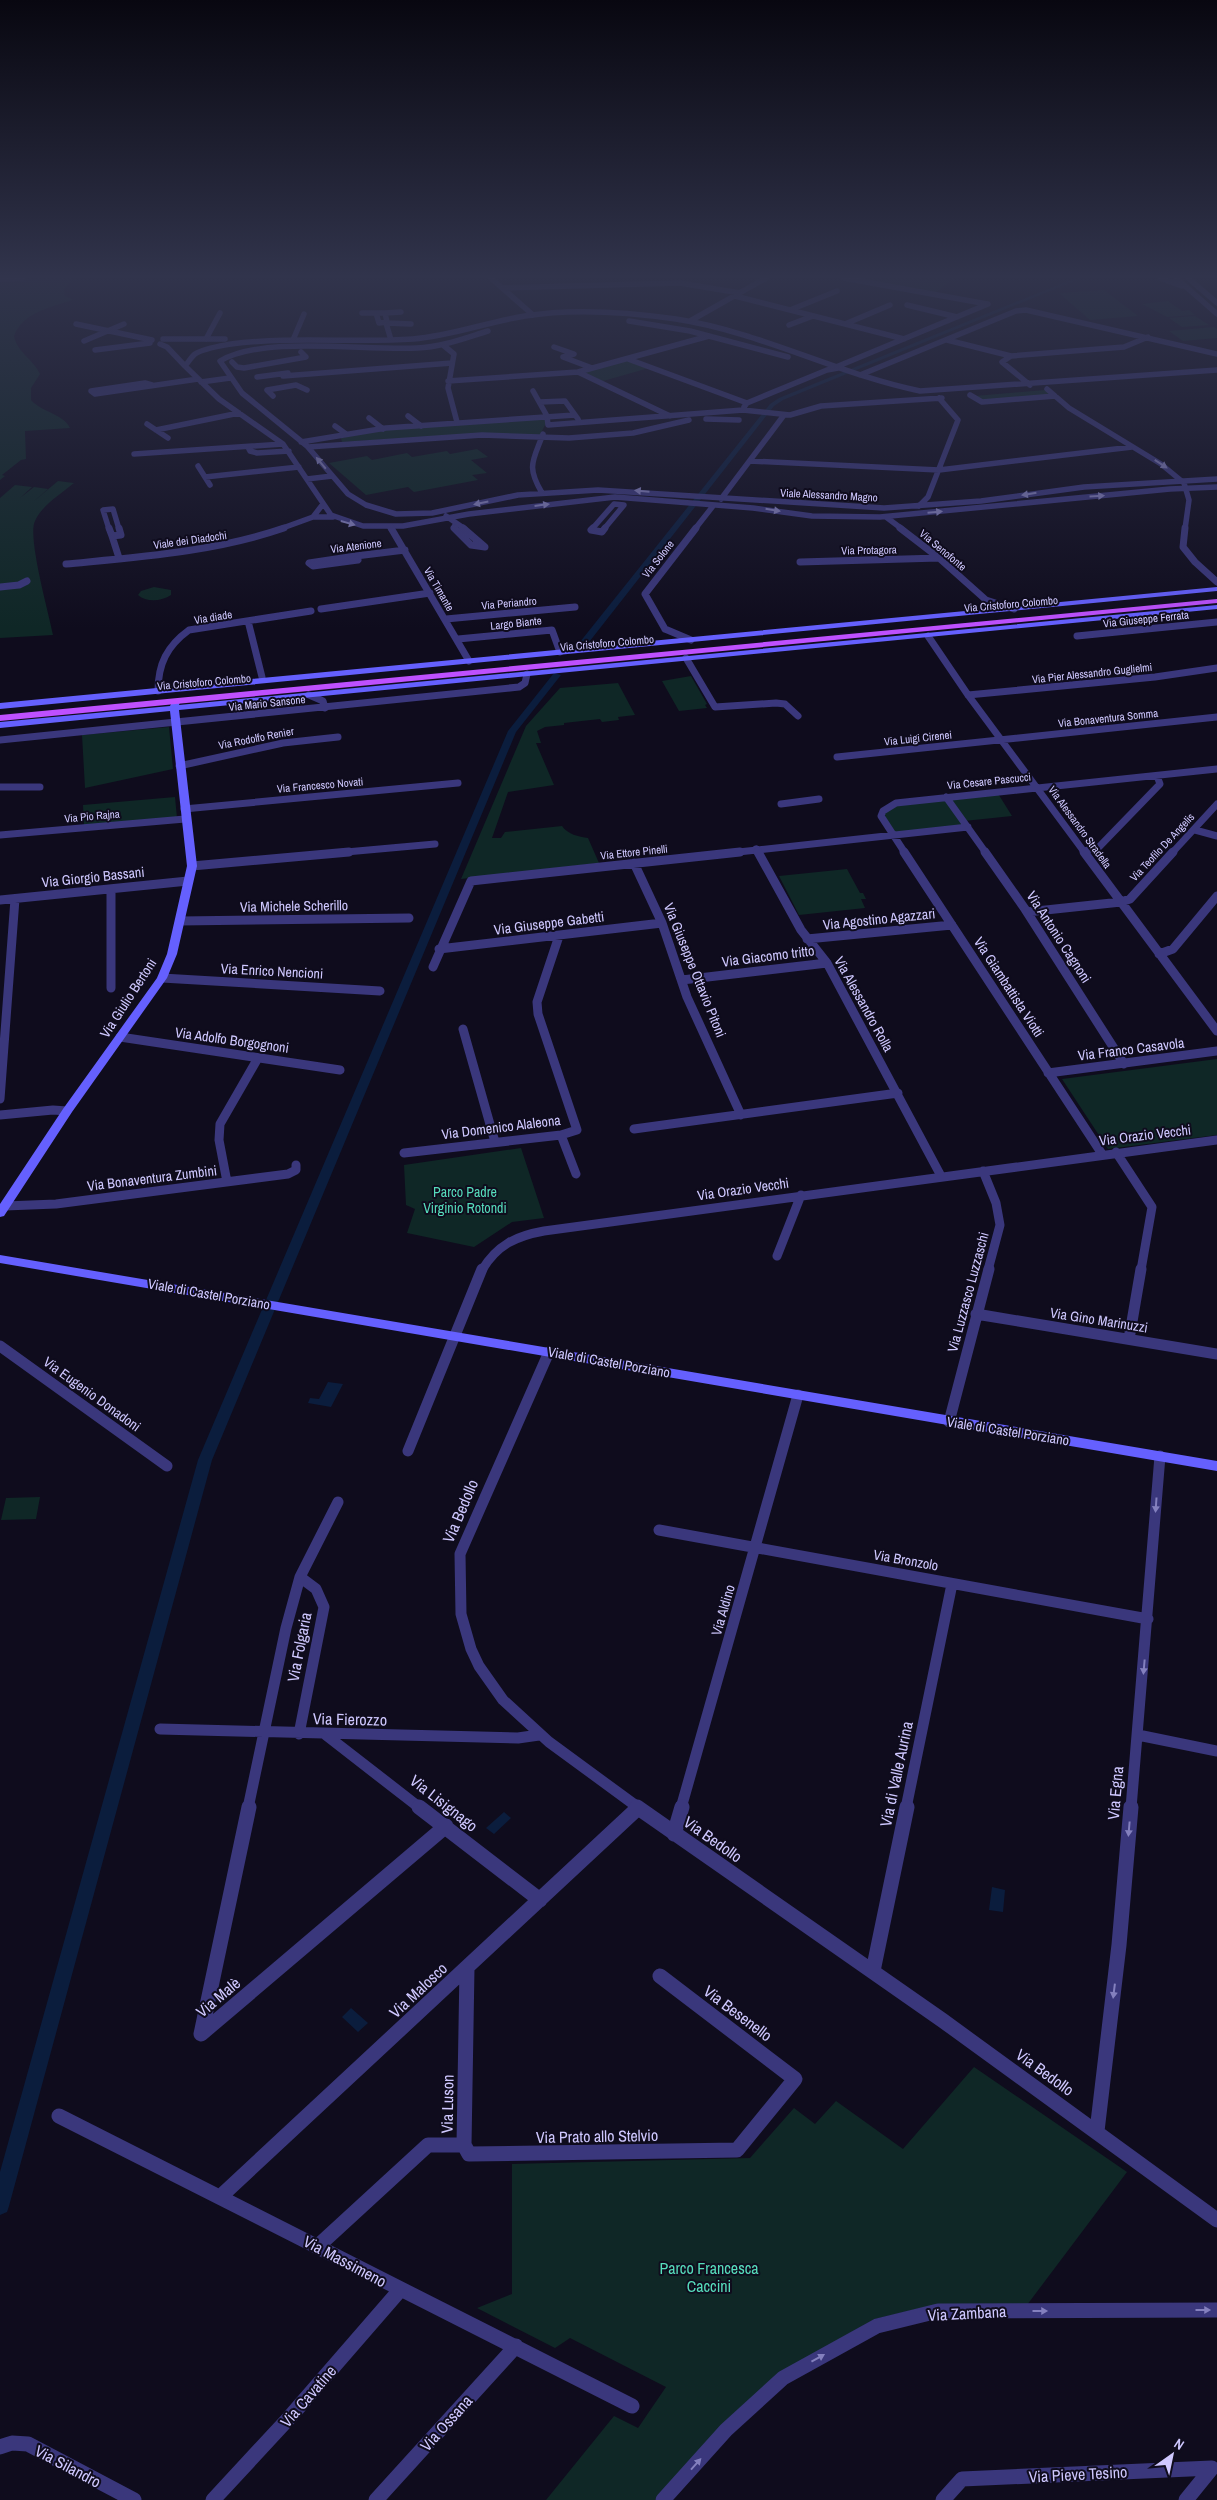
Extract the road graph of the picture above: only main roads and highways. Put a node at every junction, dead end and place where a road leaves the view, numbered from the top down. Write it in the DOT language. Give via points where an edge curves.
graph roads {
  1 [pos="1217,596"];
  2 [pos="1217,601"];
  3 [pos="175,702"];
  4 [pos="0,712"];
  5 [pos="0,718"];
  1 -- 3 [label="main road, Via Cristoforo Colombo"];
  2 -- 3 [label="main road, Via Cristoforo Colombo"];
  3 -- 4 [label="main road, Via Cristoforo Colombo" via="74,705"];
  3 -- 5 [label="main road, Via Cristoforo Colombo"];
}
